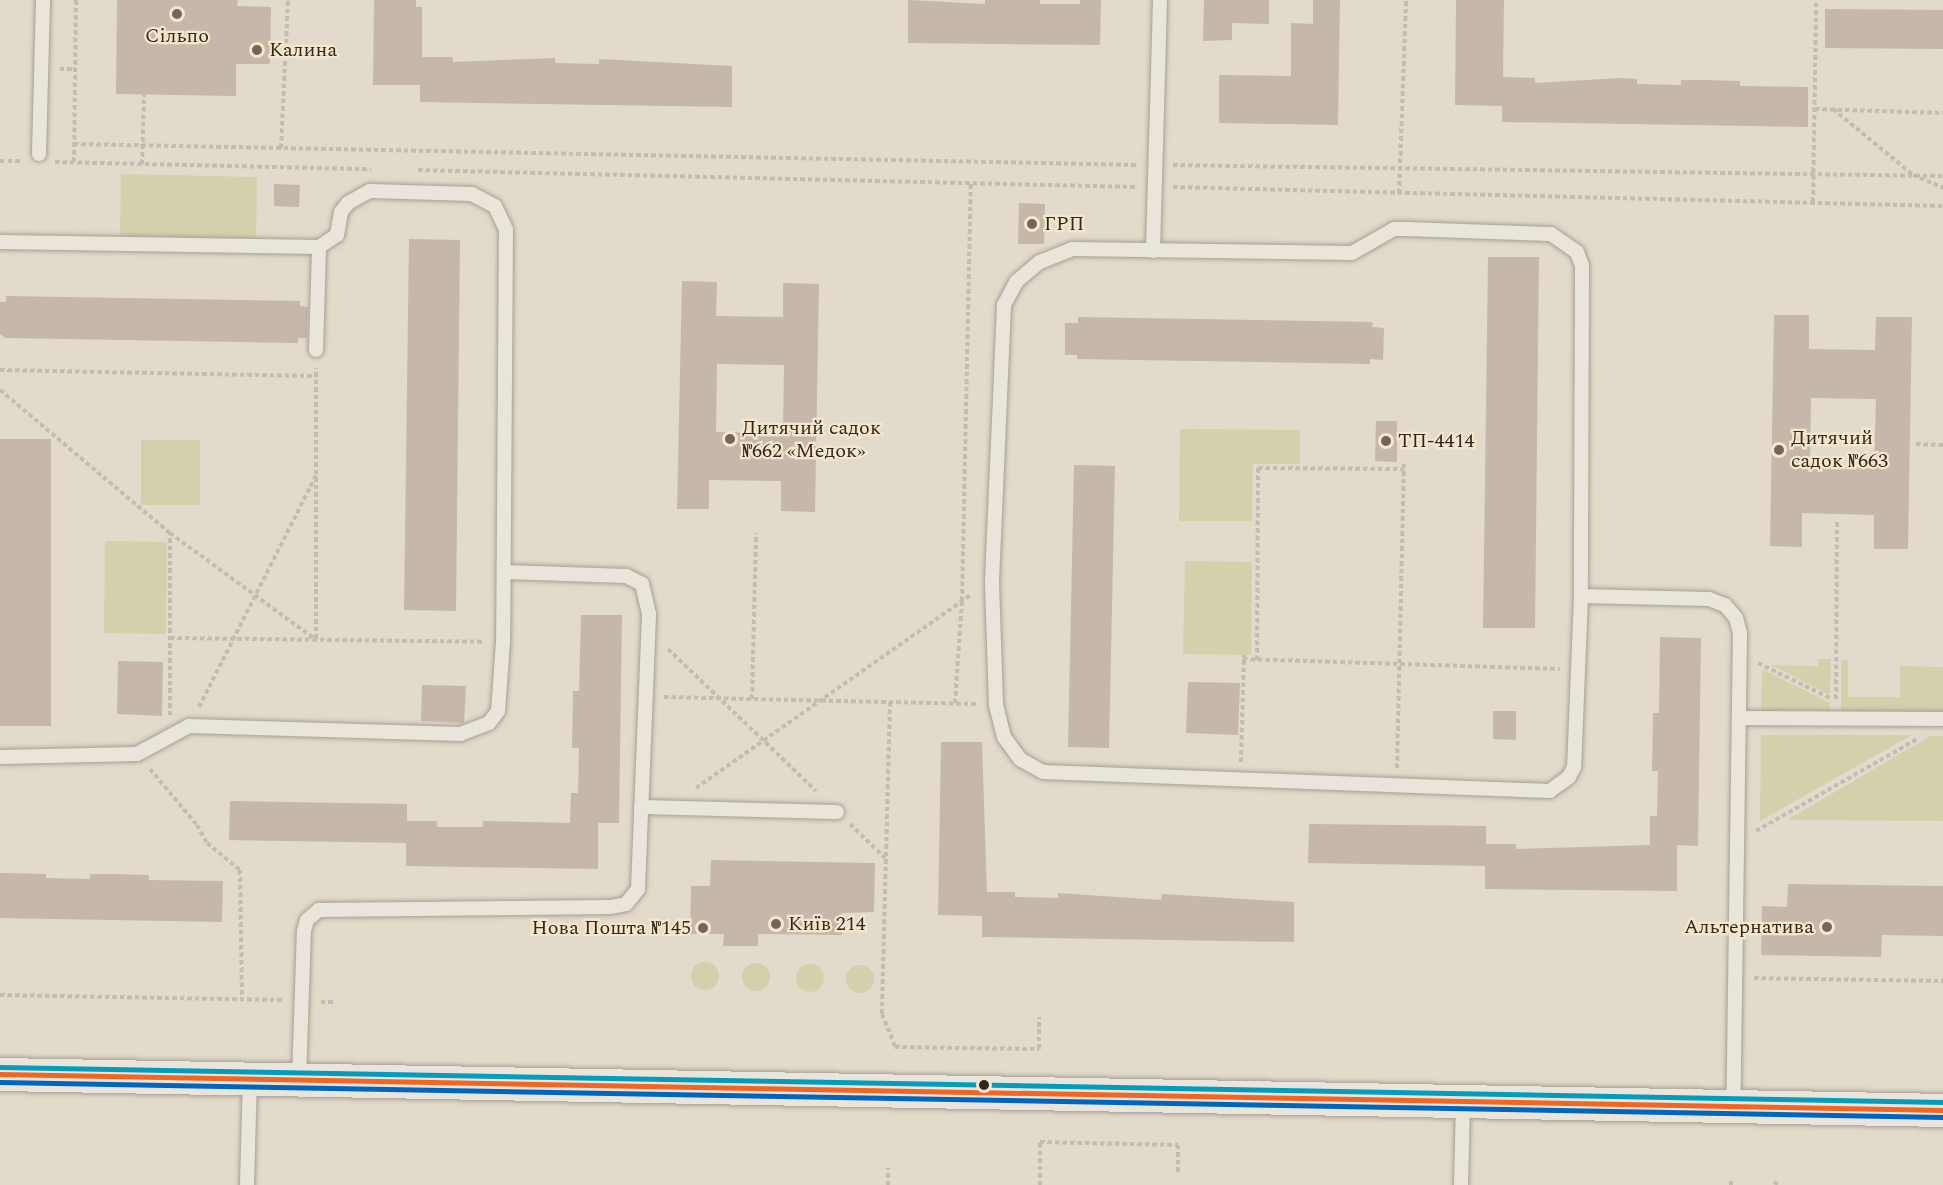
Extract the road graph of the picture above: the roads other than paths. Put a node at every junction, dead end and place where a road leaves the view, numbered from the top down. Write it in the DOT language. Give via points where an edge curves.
graph roads {
  1 [pos="43,0"];
  2 [pos="1160,0"];
  3 [pos="40,159"];
  4 [pos="0,242"];
  5 [pos="320,247"];
  6 [pos="1153,251"];
  7 [pos="316,350"];
  8 [pos="505,572"];
  9 [pos="1581,596"];
  10 [pos="1741,718"];
  11 [pos="1943,720"];
  12 [pos="0,757"];
  13 [pos="641,807"];
  14 [pos="837,812"];
  15 [pos="0,1074"];
  16 [pos="250,1079"];
  17 [pos="299,1080"];
  18 [pos="1463,1101"];
  19 [pos="1733,1106"];
  20 [pos="1943,1110"];
  21 [pos="248,1185"];
  22 [pos="1461,1185"];
  1 -- 3 [label="lane"];
  2 -- 6 [label="lane"];
  4 -- 5 [label="lane"];
  5 -- 7 [label="lane"];
  5 -- 8 [label="lane" via="337,235 341,212 348,203 370,191 472,194 495,206 503,217"];
  6 -- 9 [label="lane" via="1352,253 1394,229 1551,234 1566,241 1577,252 1582,266"];
  6 -- 9 [label="lane" via="1072,249 1040,262 1017,281 1004,305 992,580 996,704 1004,737 1020,759 1043,772 1550,791 1560,786 1574,767"];
  8 -- 12 [label="lane" via="498,711 489,723 476,730 461,734 189,726 137,754"];
  8 -- 13 [label="lane" via="626,576 642,584 647,598 648,630"];
  9 -- 10 [label="lane" via="1709,599 1725,605 1736,618"];
  10 -- 11 [label="lane"];
  10 -- 19 [label="lane"];
  13 -- 14 [label="lane"];
  13 -- 17 [label="lane" via="638,889 626,904 555,909 319,910 307,920 304,931"];
  15 -- 16 [label="main road"];
  16 -- 17 [label="main road"];
  16 -- 21 [label="lane"];
  17 -- 18 [label="main road"];
  18 -- 19 [label="main road"];
  18 -- 22 [label="lane"];
  19 -- 20 [label="main road"];
}
